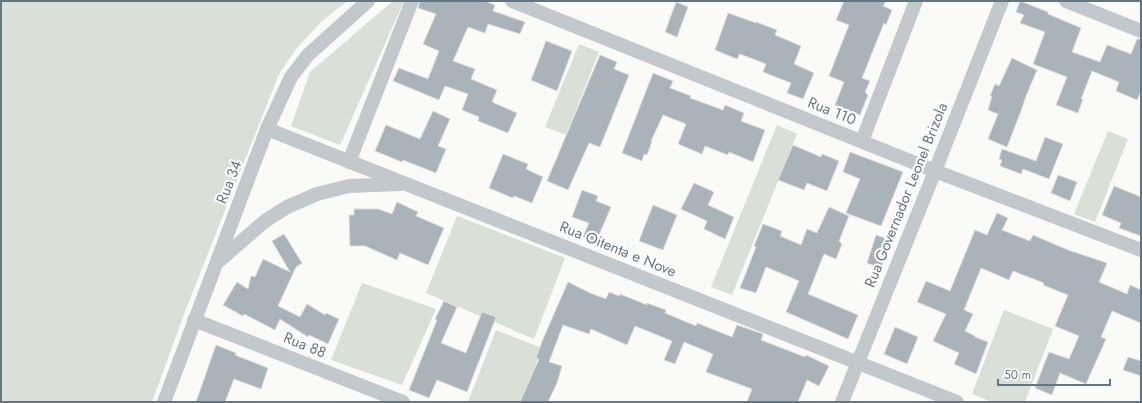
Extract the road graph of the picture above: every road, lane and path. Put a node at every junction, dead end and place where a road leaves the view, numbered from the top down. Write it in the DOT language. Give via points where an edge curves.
graph roads {
  1 [pos="368,1"];
  2 [pos="412,1"];
  3 [pos="512,1"];
  4 [pos="916,1"];
  5 [pos="1002,1"];
  6 [pos="1066,1"];
  7 [pos="1141,31"];
  8 [pos="267,129"];
  9 [pos="862,141"];
  10 [pos="349,162"];
  11 [pos="935,171"];
  12 [pos="407,184"];
  13 [pos="1141,250"];
  14 [pos="216,264"];
  15 [pos="194,320"];
  16 [pos="858,362"];
  17 [pos="164,402"];
  18 [pos="403,402"];
  19 [pos="842,402"];
  20 [pos="957,402"];
  1 -- 8 [label="street, Rua 34" via="308,55 291,77"];
  2 -- 10 [label="street"];
  3 -- 9 [label="street, Rua 110"];
  4 -- 9 [label="street"];
  5 -- 11 [label="street, Rua Governador Leonel Brizola"];
  6 -- 7 [label="street"];
  8 -- 10 [label="street, Rua Oitenta e Nove"];
  8 -- 14 [label="street, Rua 34"];
  9 -- 11 [label="street, Rua 110"];
  10 -- 12 [label="street, Rua Oitenta e Nove"];
  11 -- 13 [label="street, Rua 110"];
  11 -- 16 [label="street, Rua Governador Leonel Brizola"];
  12 -- 14 [label="street" via="349,186 317,194 286,207 265,221"];
  12 -- 16 [label="street, Rua Oitenta e Nove"];
  14 -- 15 [label="street, Rua 34"];
  15 -- 17 [label="street, Rua 34"];
  15 -- 18 [label="street, Rua 88"];
  16 -- 19 [label="street, Rua Governador Leonel Brizola"];
  16 -- 20 [label="street, Rua Oitenta e Nove"];
}
